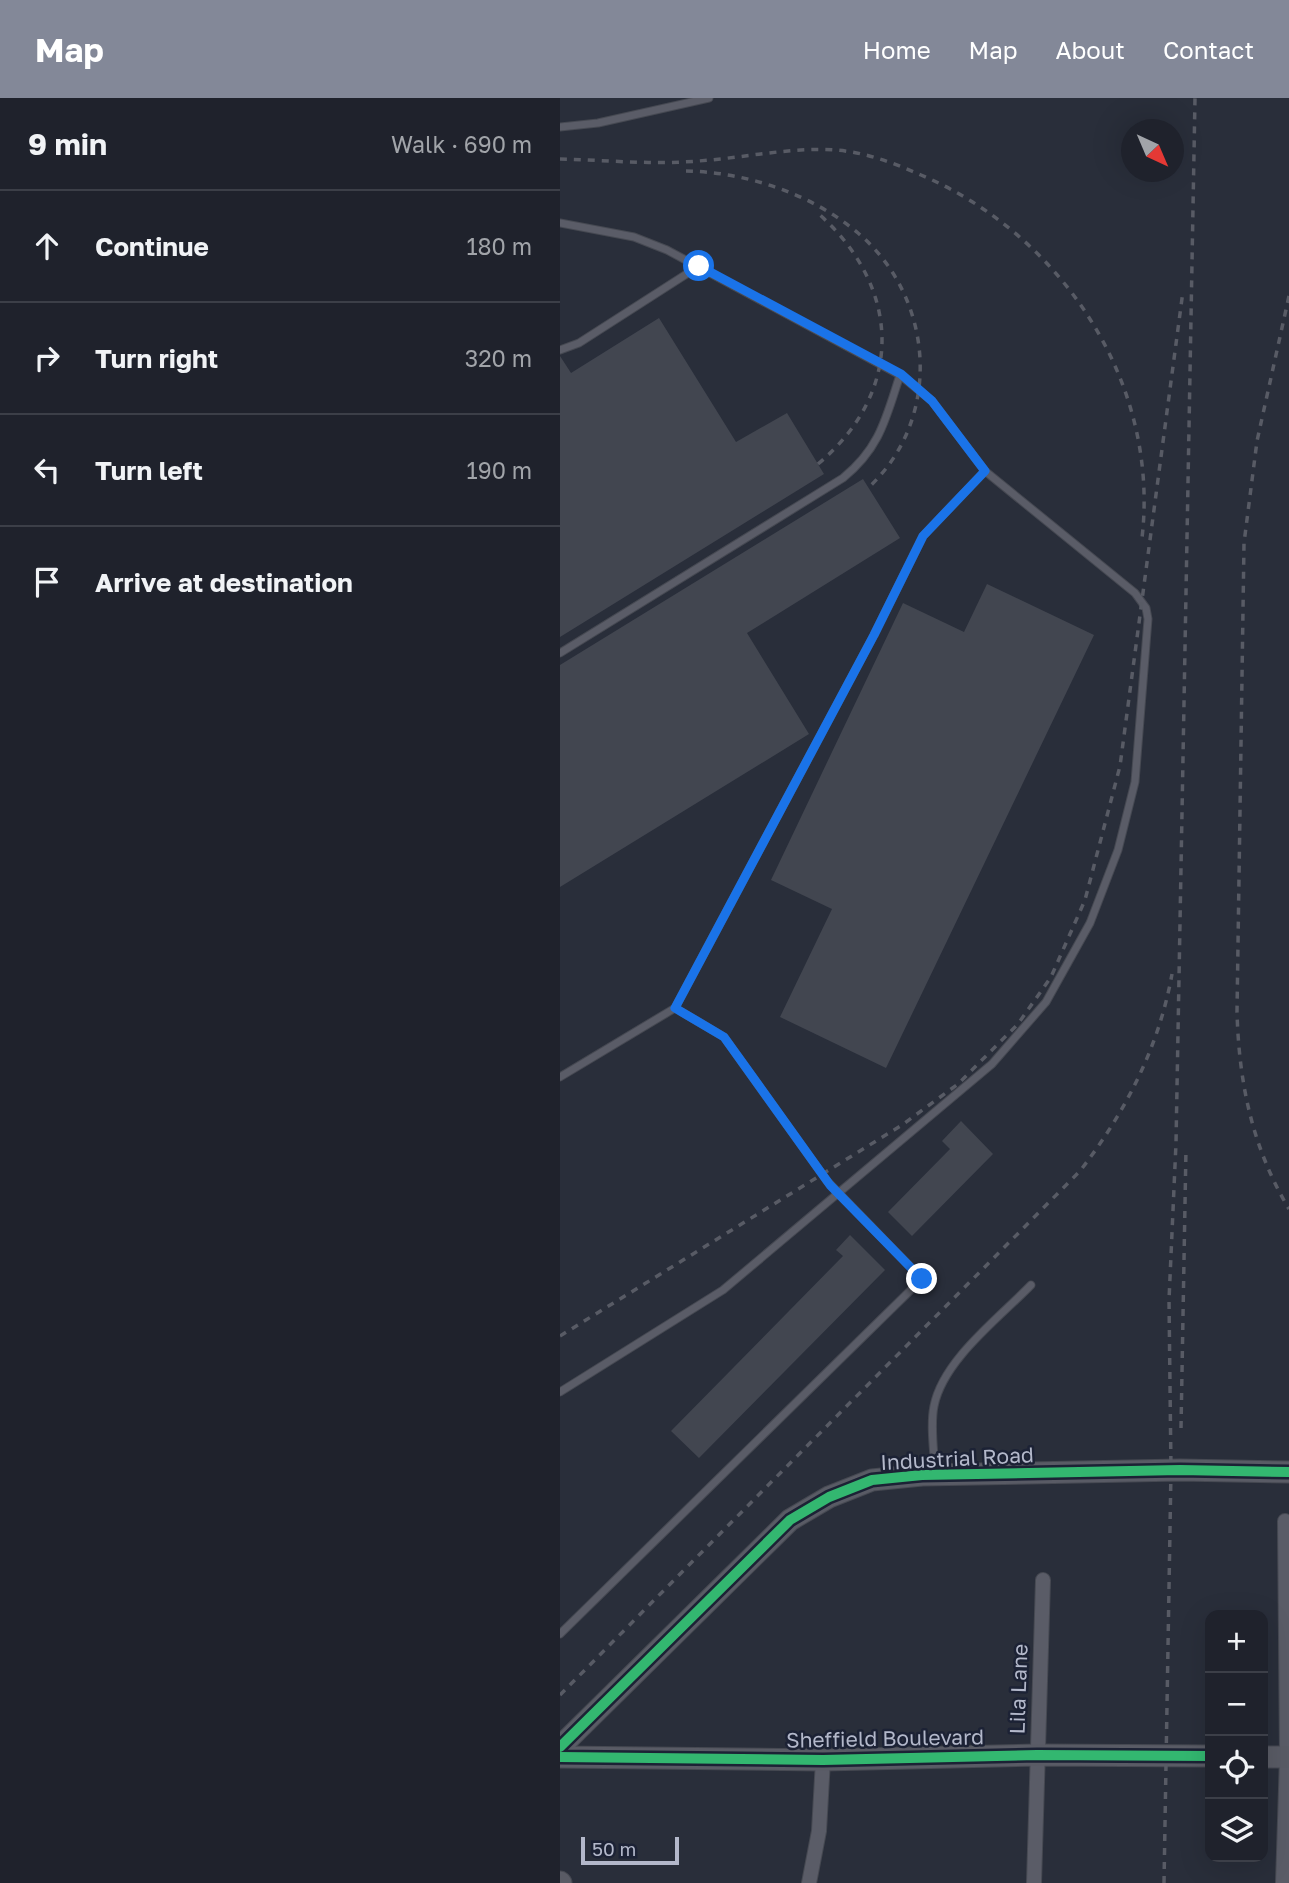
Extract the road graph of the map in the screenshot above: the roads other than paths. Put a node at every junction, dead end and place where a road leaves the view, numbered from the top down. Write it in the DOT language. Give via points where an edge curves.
graph roads {
  1 [pos="709,98"];
  2 [pos="560,127"];
  3 [pos="560,223"];
  4 [pos="699,266"];
  5 [pos="560,350"];
  6 [pos="901,374"];
  7 [pos="985,471"];
  8 [pos="560,653"];
  9 [pos="675,1008"];
  10 [pos="560,1077"];
  11 [pos="837,1193"];
  12 [pos="1031,1285"];
  13 [pos="560,1392"];
  14 [pos="1289,1472"];
  15 [pos="934,1475"];
  16 [pos="1285,1521"];
  17 [pos="1042,1580"];
  18 [pos="560,1634"];
  19 [pos="560,1747"];
  20 [pos="1037,1755"];
  21 [pos="1205,1756"];
  22 [pos="560,1757"];
  23 [pos="1268,1757"];
  24 [pos="1288,1757"];
  25 [pos="823,1760"];
  26 [pos="808,1883"];
  27 [pos="1034,1883"];
  28 [pos="1283,1883"];
  1 -- 2 [label="lane"];
  3 -- 4 [label="lane" via="634,237"];
  4 -- 5 [label="lane" via="579,343"];
  4 -- 6 [label="lane"];
  6 -- 7 [label="lane" via="932,401"];
  6 -- 8 [label="lane" via="880,437 850,472"];
  7 -- 9 [label="lane" via="923,536"];
  7 -- 11 [label="lane" via="1135,593 1146,608 1146,679 1135,782 1118,850 1090,923 1046,1002 992,1064"];
  9 -- 10 [label="lane"];
  9 -- 11 [label="lane" via="724,1037"];
  11 -- 13 [label="lane" via="723,1290"];
  11 -- 18 [label="lane" via="922,1279"];
  12 -- 15 [label="lane" via="955,1363 939,1387 934,1409"];
  14 -- 15 [label="street, Industrial Road"];
  15 -- 19 [label="street, Industrial Road" via="872,1480 829,1497 790,1520"];
  16 -- 24 [label="street"];
  17 -- 20 [label="street, Lila Lane"];
  20 -- 21 [label="street, Sheffield Boulevard"];
  20 -- 25 [label="street, Sheffield Boulevard"];
  20 -- 27 [label="street, Lila Lane"];
  22 -- 25 [label="street, Sheffield Boulevard"];
  23 -- 24 [label="street"];
  24 -- 28 [label="street"];
  25 -- 26 [label="street" via="819,1831"];
}
